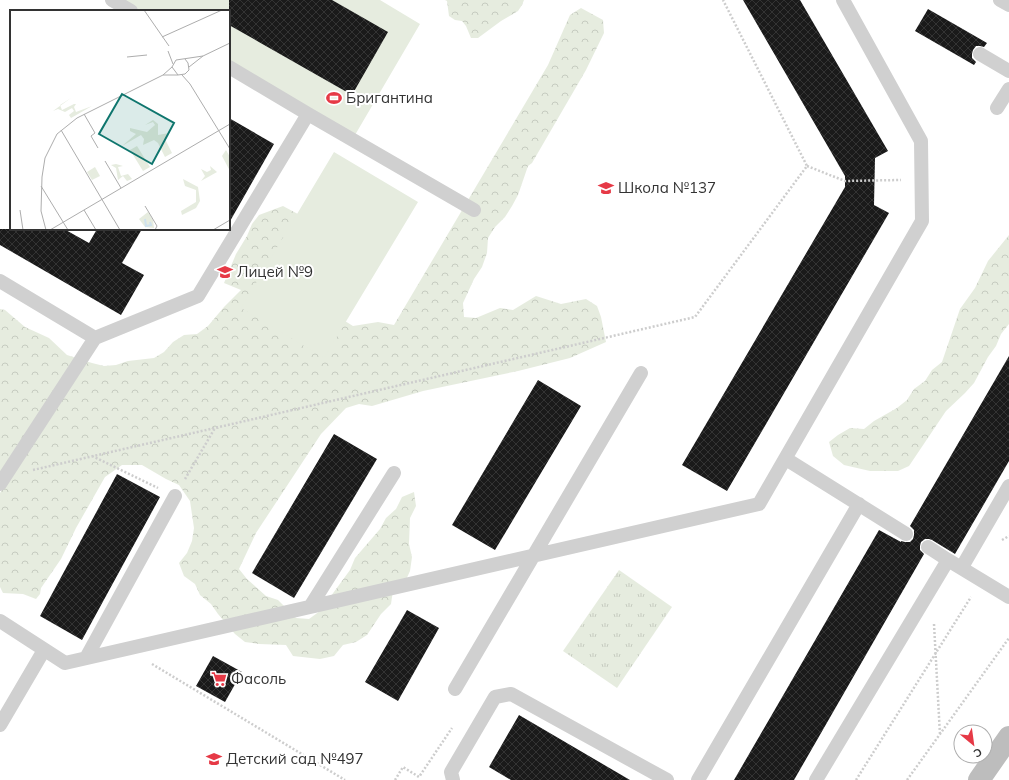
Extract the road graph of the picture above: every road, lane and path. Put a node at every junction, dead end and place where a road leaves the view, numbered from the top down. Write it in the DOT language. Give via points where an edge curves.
graph roads {
  1 [pos="112,0"];
  2 [pos="723,0"];
  3 [pos="843,0"];
  4 [pos="1000,0"];
  5 [pos="1009,5"];
  6 [pos="129,10"];
  7 [pos="980,54"];
  8 [pos="230,68"];
  9 [pos="1009,71"];
  10 [pos="1009,89"];
  11 [pos="997,108"];
  12 [pos="308,114"];
  13 [pos="807,166"];
  14 [pos="922,180"];
  15 [pos="474,210"];
  16 [pos="0,281"];
  17 [pos="95,338"];
  18 [pos="641,373"];
  19 [pos="215,428"];
  20 [pos="91,456"];
  21 [pos="786,459"];
  22 [pos="394,473"];
  23 [pos="2,480"];
  24 [pos="1009,486"];
  25 [pos="175,496"];
  26 [pos="859,504"];
  27 [pos="906,534"];
  28 [pos="928,547"];
  29 [pos="533,556"];
  30 [pos="948,560"];
  31 [pos="962,567"];
  32 [pos="982,580"];
  33 [pos="932,587"];
  34 [pos="1009,597"];
  35 [pos="310,607"];
  36 [pos="0,621"];
  37 [pos="1009,638"];
  38 [pos="127,649"];
  39 [pos="44,650"];
  40 [pos="935,655"];
  41 [pos="86,658"];
  42 [pos="455,689"];
  43 [pos="454,724"];
  44 [pos="0,725"];
  45 [pos="940,735"];
  46 [pos="1009,737"];
  47 [pos="345,780"];
  48 [pos="395,780"];
  49 [pos="453,780"];
  50 [pos="667,780"];
  51 [pos="698,780"];
  52 [pos="816,780"];
  53 [pos="856,780"];
  54 [pos="907,780"];
  55 [pos="979,780"];
  1 -- 6 [label="lane"];
  2 -- 13 [label="path"];
  3 -- 14 [label="lane" via="921,141"];
  4 -- 5 [label="lane"];
  7 -- 9 [label="lane"];
  8 -- 12 [label="lane"];
  10 -- 11 [label="lane"];
  12 -- 15 [label="lane"];
  12 -- 17 [label="lane" via="198,296"];
  13 -- 14 [label="path" via="845,181"];
  13 -- 19 [label="path" via="695,317"];
  14 -- 21 [label="lane" via="922,220"];
  16 -- 17 [label="lane"];
  17 -- 23 [label="lane"];
  18 -- 29 [label="lane"];
  19 -- 20 [label="path"];
  19 -- 25 [label="path"];
  20 -- 23 [label="path"];
  20 -- 25 [label="path"];
  21 -- 26 [label="lane"];
  21 -- 29 [label="lane" via="759,504"];
  22 -- 35 [label="lane"];
  24 -- 31 [label="lane"];
  25 -- 41 [label="lane"];
  26 -- 27 [label="lane"];
  26 -- 51 [label="lane"];
  28 -- 30 [label="lane"];
  29 -- 35 [label="lane"];
  29 -- 42 [label="lane"];
  30 -- 31 [label="lane"];
  30 -- 33 [label="lane"];
  31 -- 32 [label="lane"];
  32 -- 34 [label="lane"];
  32 -- 40 [label="path"];
  33 -- 40 [label="path"];
  33 -- 52 [label="lane"];
  35 -- 38 [label="lane"];
  36 -- 39 [label="lane"];
  37 -- 45 [label="path"];
  38 -- 41 [label="lane"];
  38 -- 47 [label="path"];
  39 -- 41 [label="lane" via="65,662"];
  39 -- 44 [label="lane"];
  40 -- 45 [label="path"];
  40 -- 53 [label="path"];
  43 -- 48 [label="path" via="420,777 403,767"];
  45 -- 54 [label="path"];
  46 -- 55 [label="street"];
  49 -- 50 [label="lane" via="451,772 495,697 511,694"];
}
